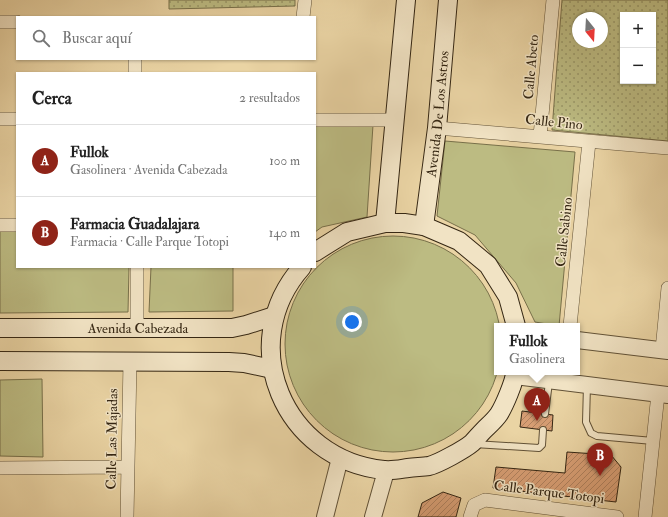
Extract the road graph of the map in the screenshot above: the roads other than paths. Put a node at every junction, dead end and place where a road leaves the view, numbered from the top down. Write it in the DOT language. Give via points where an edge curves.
graph roads {
  1 [pos="305,0"];
  2 [pos="406,0"];
  3 [pos="448,0"];
  4 [pos="553,0"];
  5 [pos="303,16"];
  6 [pos="0,22"];
  7 [pos="16,22"];
  8 [pos="135,60"];
  9 [pos="135,72"];
  10 [pos="0,119"];
  11 [pos="16,119"];
  12 [pos="316,120"];
  13 [pos="395,120"];
  14 [pos="437,128"];
  15 [pos="540,136"];
  16 [pos="589,142"];
  17 [pos="668,148"];
  18 [pos="384,223"];
  19 [pos="0,225"];
  20 [pos="16,225"];
  21 [pos="424,226"];
  22 [pos="316,251"];
  23 [pos="137,268"];
  24 [pos="301,268"];
  25 [pos="668,288"];
  26 [pos="274,316"];
  27 [pos="515,323"];
  28 [pos="570,323"];
  29 [pos="0,328"];
  30 [pos="137,328"];
  31 [pos="580,340"];
  32 [pos="665,350"];
  33 [pos="0,361"];
  34 [pos="130,362"];
  35 [pos="272,369"];
  36 [pos="515,375"];
  37 [pos="521,375"];
  38 [pos="550,380"];
  39 [pos="587,385"];
  40 [pos="663,394"];
  41 [pos="545,414"];
  42 [pos="543,430"];
  43 [pos="653,441"];
  44 [pos="471,444"];
  45 [pos="340,458"];
  46 [pos="127,467"];
  47 [pos="0,468"];
  48 [pos="386,471"];
  49 [pos="127,517"];
  50 [pos="325,517"];
  51 [pos="372,517"];
  52 [pos="470,517"];
  53 [pos="617,517"];
  54 [pos="645,517"];
  1 -- 5 [label="street"];
  2 -- 13 [label="main road"];
  3 -- 14 [label="main road, Avenida De Los Astros"];
  4 -- 15 [label="street, Calle Abeto"];
  6 -- 7 [label="street"];
  8 -- 9 [label="street"];
  10 -- 11 [label="street"];
  12 -- 13 [label="street"];
  13 -- 18 [label="main road"];
  14 -- 15 [label="street, Calle Pino"];
  14 -- 21 [label="main road, Avenida De Los Astros"];
  15 -- 16 [label="street, Calle Pino"];
  16 -- 17 [label="street, Calle Pino"];
  16 -- 28 [label="street, Calle Sabino"];
  18 -- 21 [label="main road"];
  18 -- 22 [label="main road" via="347,232"];
  19 -- 20 [label="street"];
  21 -- 27 [label="main road" via="459,241 488,265 508,297"];
  23 -- 30 [label="street"];
  24 -- 26 [label="main road" via="289,281"];
  25 -- 32 [label="street"];
  26 -- 30 [label="main road, Avenida Cabezada" via="238,327"];
  26 -- 35 [label="main road" via="270,343"];
  29 -- 30 [label="main road, Avenida Cabezada"];
  31 -- 32 [label="street"];
  33 -- 34 [label="main road"];
  34 -- 35 [label="main road" via="229,362"];
  34 -- 46 [label="street, Calle Las Majadas"];
  35 -- 45 [label="main road" via="280,397 295,422 315,443"];
  36 -- 44 [label="main road" via="499,414"];
  37 -- 38 [label="street"];
  38 -- 39 [label="street"];
  38 -- 41 [label="lane"];
  39 -- 40 [label="street"];
  39 -- 43 [label="lane" via="586,422 591,433 597,436"];
  40 -- 43 [label="street"];
  42 -- 44 [label="lane" via="542,445 539,448"];
  43 -- 54 [label="street"];
  44 -- 48 [label="main road" via="431,465"];
  45 -- 48 [label="main road" via="362,467"];
  45 -- 50 [label="street"];
  46 -- 47 [label="street"];
  46 -- 49 [label="street, Calle Las Majadas"];
  48 -- 51 [label="street"];
  52 -- 53 [label="street, Calle Parque Totopi" via="472,508 478,503 490,500"];
}
